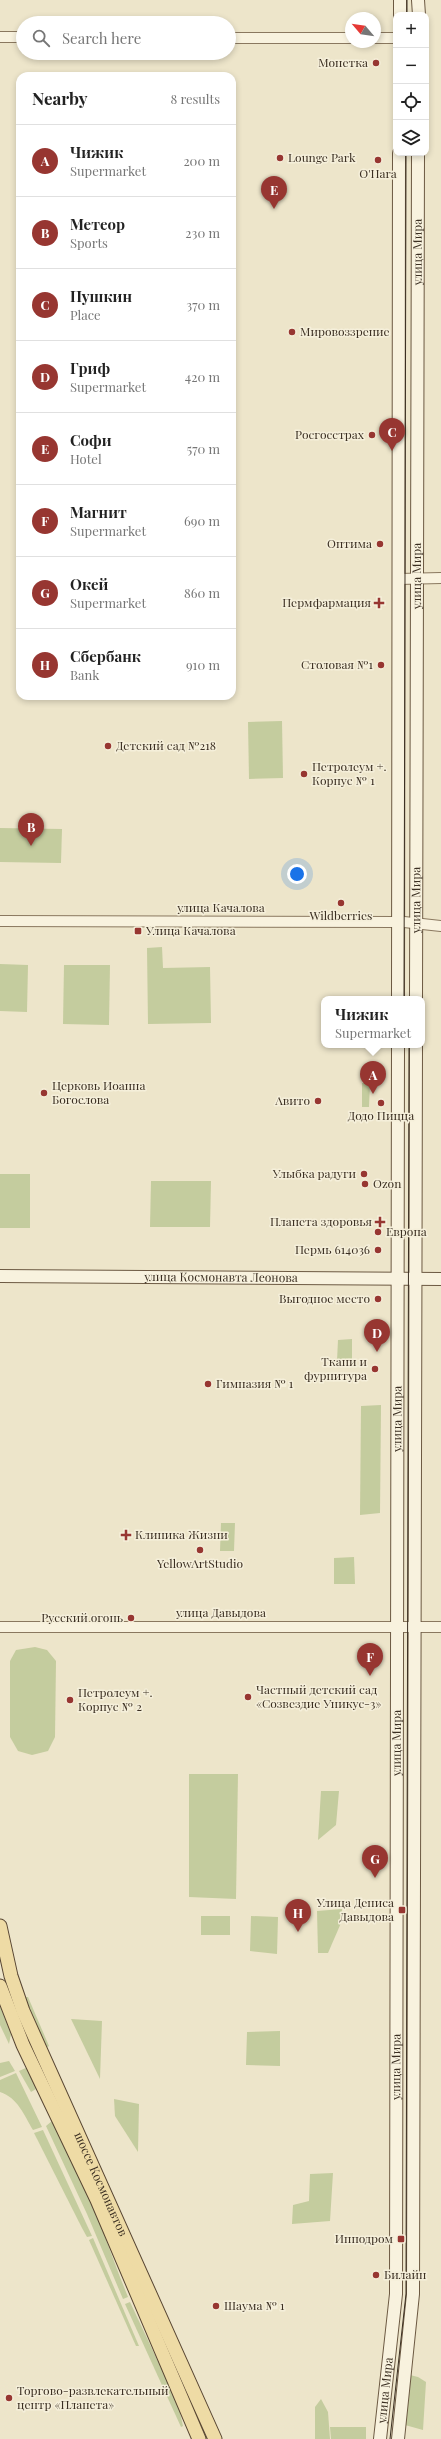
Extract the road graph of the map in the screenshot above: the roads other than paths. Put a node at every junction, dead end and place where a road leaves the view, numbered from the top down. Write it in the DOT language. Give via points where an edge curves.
graph roads {
  1 [pos="400,0"];
  2 [pos="418,0"];
  3 [pos="400,12"];
  4 [pos="419,12"];
  5 [pos="0,36"];
  6 [pos="16,37"];
  7 [pos="236,38"];
  8 [pos="345,38"];
  9 [pos="381,38"];
  10 [pos="393,38"];
  11 [pos="399,156"];
  12 [pos="418,156"];
  13 [pos="441,578"];
  14 [pos="399,579"];
  15 [pos="417,579"];
  16 [pos="0,921"];
  17 [pos="398,922"];
  18 [pos="416,922"];
  19 [pos="441,926"];
  20 [pos="398,996"];
  21 [pos="416,996"];
  22 [pos="398,1048"];
  23 [pos="416,1048"];
  24 [pos="0,1276"];
  25 [pos="397,1279"];
  26 [pos="415,1279"];
  27 [pos="441,1279"];
  28 [pos="397,1626"];
  29 [pos="414,1626"];
  30 [pos="441,1626"];
  31 [pos="0,1627"];
  32 [pos="0,1926"];
  33 [pos="0,1986"];
  34 [pos="199,2439"];
  35 [pos="215,2439"];
  36 [pos="380,2439"];
  37 [pos="398,2439"];
  1 -- 3 [label="main road"];
  2 -- 4 [label="main road"];
  5 -- 6 [label="street"];
  7 -- 8 [label="street"];
  9 -- 10 [label="street"];
  11 -- 14 [label="main road, улица Мира"];
  12 -- 15 [label="main road, улица Мира"];
  13 -- 15 [label="street"];
  14 -- 15 [label="street"];
  14 -- 17 [label="main road, улица Мира"];
  15 -- 18 [label="main road, улица Мира"];
  16 -- 17 [label="street, улица Качалова"];
  17 -- 18 [label="street, улица Качалова"];
  17 -- 20 [label="main road, улица Мира"];
  18 -- 19 [label="street, улица Качалова" via="428,926"];
  18 -- 21 [label="main road, улица Мира"];
  22 -- 25 [label="main road, улица Мира"];
  23 -- 26 [label="main road, улица Мира"];
  24 -- 25 [label="main road, улица Космонавта Леонова"];
  25 -- 26 [label="main road, улица Космонавта Леонова"];
  25 -- 28 [label="main road, улица Мира"];
  26 -- 27 [label="main road, улица Космонавта Леонова"];
  26 -- 29 [label="main road, улица Мира"];
  28 -- 29 [label="street, улица Давыдова"];
  28 -- 31 [label="street, улица Давыдова"];
  28 -- 36 [label="main road, улица Мира" via="396,2294"];
  29 -- 30 [label="street, улица Давыдова"];
  29 -- 37 [label="main road, улица Мира" via="413,2294"];
  32 -- 35 [label="main road, шоссе Космонавтов" via="11,1976 23,2011"];
  33 -- 34 [label="main road, шоссе Космонавтов" via="24,2045 97,2200"];
}
